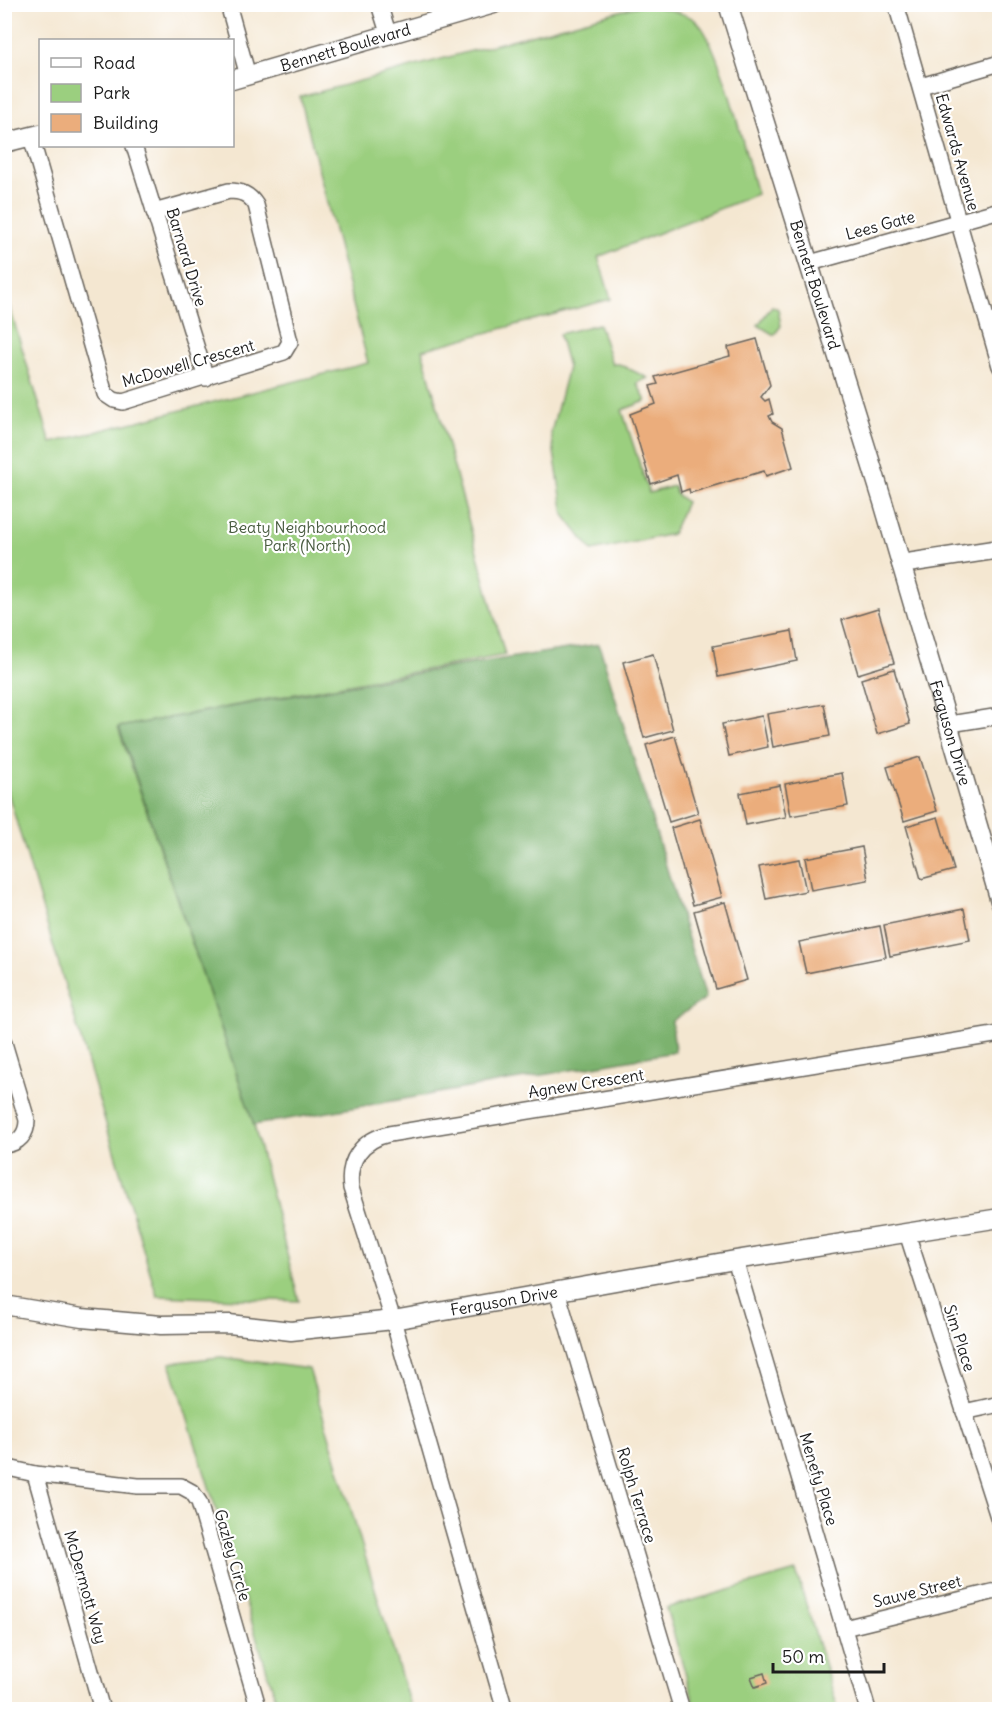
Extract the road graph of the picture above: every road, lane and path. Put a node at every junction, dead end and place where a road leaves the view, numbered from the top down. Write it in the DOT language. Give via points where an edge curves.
graph roads {
  1 [pos="228,4"];
  2 [pos="379,4"];
  3 [pos="494,4"];
  4 [pos="728,4"];
  5 [pos="896,4"];
  6 [pos="388,36"];
  7 [pos="234,39"];
  8 [pos="234,41"];
  9 [pos="999,63"];
  10 [pos="240,78"];
  11 [pos="921,86"];
  12 [pos="36,135"];
  13 [pos="4,143"];
  14 [pos="39,147"];
  15 [pos="134,147"];
  16 [pos="999,210"];
  17 [pos="154,213"];
  18 [pos="959,222"];
  19 [pos="810,262"];
  20 [pos="999,366"];
  21 [pos="206,378"];
  22 [pos="999,549"];
  23 [pos="901,564"];
  24 [pos="999,716"];
  25 [pos="950,724"];
  26 [pos="995,870"];
  27 [pos="999,901"];
  28 [pos="999,1034"];
  29 [pos="4,1043"];
  30 [pos="4,1145"];
  31 [pos="999,1218"];
  32 [pos="908,1233"];
  33 [pos="735,1260"];
  34 [pos="557,1291"];
  35 [pos="4,1305"];
  36 [pos="393,1320"];
  37 [pos="999,1404"];
  38 [pos="964,1412"];
  39 [pos="4,1467"];
  40 [pos="35,1474"];
  41 [pos="999,1523"];
  42 [pos="999,1590"];
  43 [pos="844,1628"];
  44 [pos="102,1710"];
  45 [pos="259,1710"];
  46 [pos="505,1710"];
  47 [pos="682,1710"];
  48 [pos="868,1710"];
  1 -- 7 [label="street"];
  2 -- 6 [label="street"];
  3 -- 6 [label="street, Bennett Boulevard"];
  4 -- 19 [label="street, Bennett Boulevard"];
  5 -- 11 [label="street, Edwards Avenue"];
  6 -- 10 [label="street, Bennett Boulevard"];
  8 -- 10 [label="street"];
  9 -- 11 [label="street, Edwards Avenue"];
  11 -- 18 [label="street, Edwards Avenue"];
  12 -- 13 [label="street"];
  14 -- 21 [label="street, McDowell Crescent" via="105,394 123,402"];
  15 -- 17 [label="street, Barnard Drive"];
  16 -- 18 [label="street, Lees Gate"];
  17 -- 21 [label="street, Barnard Drive"];
  17 -- 21 [label="street, McDowell Crescent" via="229,192 241,191 256,204 291,342 284,352"];
  18 -- 19 [label="street, Lees Gate"];
  18 -- 20 [label="street, Edwards Avenue"];
  19 -- 23 [label="street, Bennett Boulevard"];
  22 -- 23 [label="street"];
  23 -- 25 [label="street, Ferguson Drive"];
  24 -- 25 [label="street"];
  25 -- 26 [label="street, Ferguson Drive"];
  26 -- 27 [label="street, Ferguson Drive"];
  28 -- 36 [label="street, Agnew Crescent" via="373,1137 353,1160 349,1174"];
  29 -- 30 [label="street" via="27,1120 22,1138"];
  31 -- 32 [label="street, Ferguson Drive"];
  32 -- 33 [label="street, Ferguson Drive"];
  32 -- 38 [label="street, Sim Place"];
  33 -- 34 [label="street, Ferguson Drive"];
  33 -- 43 [label="street, Menefy Place"];
  34 -- 36 [label="street, Ferguson Drive"];
  34 -- 47 [label="street, Rolph Terrace"];
  35 -- 36 [label="street, Ferguson Drive" via="104,1320 161,1325 229,1324 291,1331"];
  36 -- 46 [label="street"];
  37 -- 38 [label="street"];
  38 -- 41 [label="street, Sim Place"];
  39 -- 40 [label="street, Gazley Circle"];
  40 -- 44 [label="street, McDermott Way"];
  40 -- 45 [label="street, Gazley Circle" via="138,1486 173,1485 192,1492 200,1502"];
  42 -- 43 [label="street, Sauve Street"];
  43 -- 48 [label="street, Menefy Place"];
}
